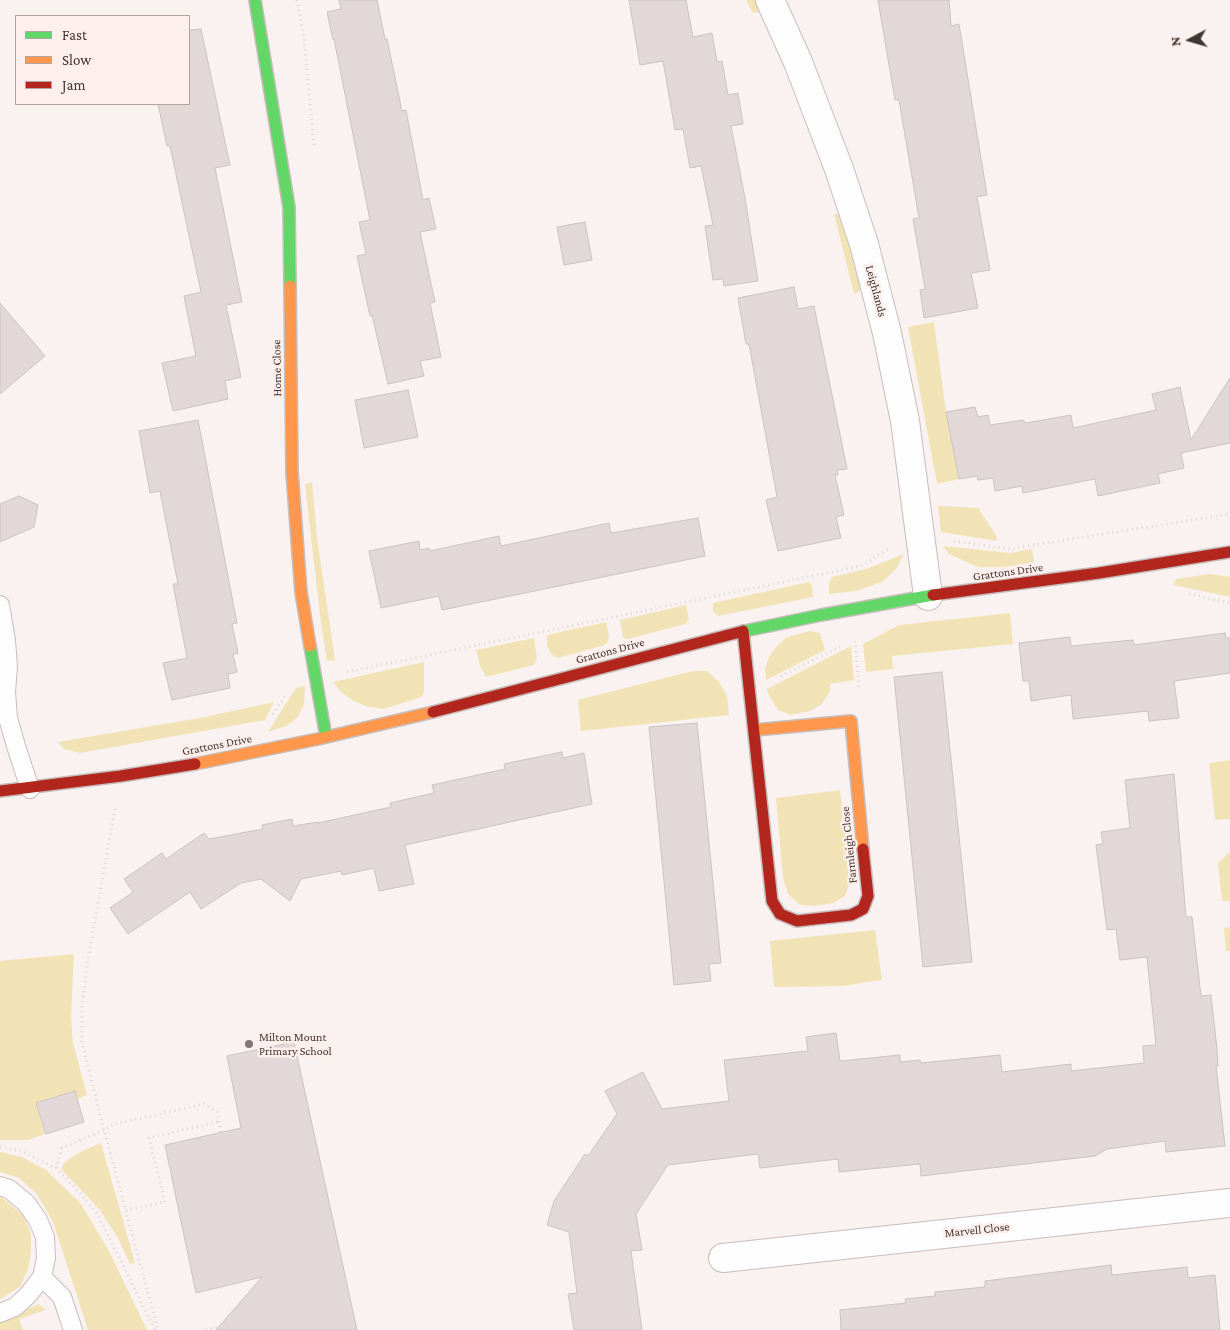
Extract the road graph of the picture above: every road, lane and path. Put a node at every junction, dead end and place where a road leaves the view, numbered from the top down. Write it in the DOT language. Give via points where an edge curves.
graph roads {
  1 [pos="255,0"];
  2 [pos="770,0"];
  3 [pos="1230,514"];
  4 [pos="921,537"];
  5 [pos="1230,552"];
  6 [pos="928,596"];
  7 [pos="0,605"];
  8 [pos="743,631"];
  9 [pos="855,640"];
  10 [pos="315,679"];
  11 [pos="851,721"];
  12 [pos="755,730"];
  13 [pos="326,737"];
  14 [pos="249,753"];
  15 [pos="121,776"];
  16 [pos="30,788"];
  17 [pos="0,791"];
  18 [pos="220,1121"];
  19 [pos="104,1130"];
  20 [pos="221,1133"];
  21 [pos="0,1148"];
  22 [pos="56,1168"];
  23 [pos="0,1186"];
  24 [pos="1230,1203"];
  25 [pos="126,1210"];
  26 [pos="723,1258"];
  27 [pos="42,1277"];
  28 [pos="0,1314"];
  29 [pos="219,1327"];
  30 [pos="73,1330"];
  31 [pos="156,1330"];
  32 [pos="206,1330"];
  1 -- 10 [label="street, Home Close" via="289,207 292,472 302,592"];
  2 -- 4 [label="street, Leighlands" via="836,160 864,244 905,421"];
  3 -- 4 [label="path" via="1009,549"];
  4 -- 6 [label="street, Leighlands"];
  4 -- 10 [label="path" via="897,544 860,566"];
  5 -- 6 [label="street, Grattons Drive"];
  6 -- 8 [label="street, Grattons Drive"];
  7 -- 16 [label="lane" via="8,666 8,718"];
  8 -- 12 [label="street, Farmleigh Close"];
  8 -- 13 [label="street, Grattons Drive"];
  9 -- 11 [label="path" via="861,720"];
  10 -- 13 [label="street, Home Close"];
  10 -- 14 [label="path" via="292,684"];
  11 -- 12 [label="street"];
  11 -- 12 [label="street, Farmleigh Close" via="868,896 863,909 850,915 797,921 780,914 772,901"];
  13 -- 14 [label="street, Grattons Drive"];
  14 -- 15 [label="street, Grattons Drive"];
  15 -- 16 [label="street, Grattons Drive"];
  15 -- 19 [label="path" via="82,1007 82,1042"];
  16 -- 17 [label="street, Grattons Drive"];
  18 -- 19 [label="path" via="217,1112 204,1104 114,1124"];
  18 -- 20 [label="path"];
  18 -- 25 [label="path" via="149,1138 166,1202"];
  19 -- 22 [label="path" via="62,1148"];
  19 -- 25 [label="path"];
  21 -- 22 [label="path" via="21,1151"];
  22 -- 31 [label="path" via="98,1215"];
  23 -- 27 [label="lane" via="26,1203 38,1220 45,1237 46,1258"];
  24 -- 26 [label="street, Marvell Close"];
  25 -- 31 [label="path"];
  27 -- 28 [label="lane" via="28,1295"];
  27 -- 30 [label="lane" via="62,1298"];
  29 -- 32 [label="path"];
}
